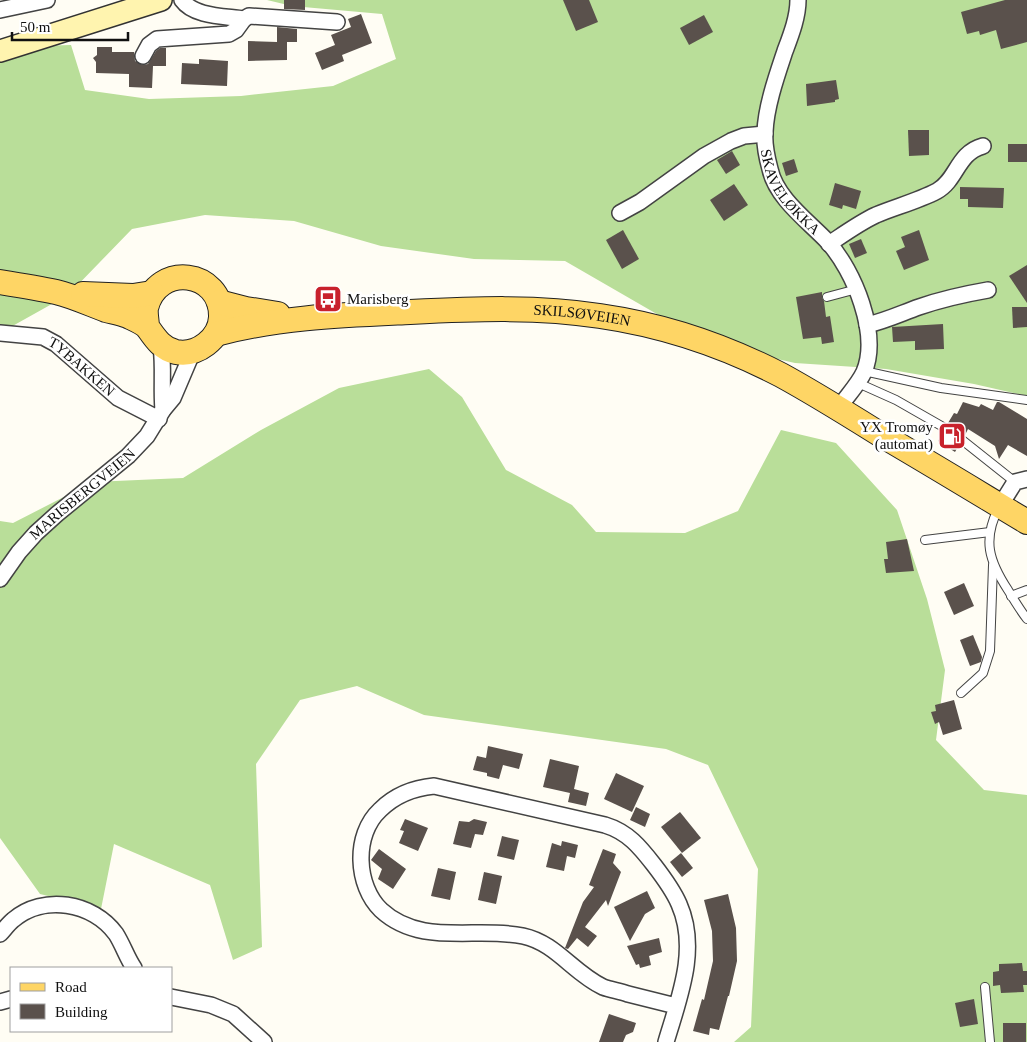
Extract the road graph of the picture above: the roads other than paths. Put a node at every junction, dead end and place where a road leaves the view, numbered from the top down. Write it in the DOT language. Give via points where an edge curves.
graph roads {
  1 [pos="47,0"];
  2 [pos="161,0"];
  3 [pos="182,0"];
  4 [pos="798,0"];
  5 [pos="0,10"];
  6 [pos="244,19"];
  7 [pos="337,22"];
  8 [pos="0,51"];
  9 [pos="143,56"];
  10 [pos="764,134"];
  11 [pos="983,146"];
  12 [pos="620,213"];
  13 [pos="829,244"];
  14 [pos="0,282"];
  15 [pos="857,289"];
  16 [pos="988,290"];
  17 [pos="57,292"];
  18 [pos="152,293"];
  19 [pos="827,297"];
  20 [pos="219,302"];
  21 [pos="308,317"];
  22 [pos="867,325"];
  23 [pos="147,327"];
  24 [pos="0,333"];
  25 [pos="216,334"];
  26 [pos="162,351"];
  27 [pos="191,356"];
  28 [pos="861,377"];
  29 [pos="1027,400"];
  30 [pos="838,409"];
  31 [pos="161,414"];
  32 [pos="1021,481"];
  33 [pos="1000,506"];
  34 [pos="1027,522"];
  35 [pos="990,532"];
  36 [pos="925,540"];
  37 [pos="993,565"];
  38 [pos="0,579"];
  39 [pos="1027,590"];
  40 [pos="1011,596"];
  41 [pos="1027,619"];
  42 [pos="960,692"];
  43 [pos="0,934"];
  44 [pos="133,967"];
  45 [pos="984,986"];
  46 [pos="172,997"];
  47 [pos="676,1006"];
  48 [pos="264,1042"];
  49 [pos="666,1042"];
  50 [pos="990,1042"];
  1 -- 5 [label="street"];
  2 -- 8 [label="main road"];
  3 -- 6 [label="street" via="189,8 198,11"];
  4 -- 10 [label="street, SKAVELØKKA"];
  6 -- 7 [label="street" via="249,16"];
  6 -- 9 [label="street" via="229,34 156,39"];
  10 -- 12 [label="street" via="744,136 704,156"];
  10 -- 13 [label="street, SKAVELØKKA" via="770,171 778,188 801,217"];
  11 -- 13 [label="street" via="966,154 938,190 874,216"];
  13 -- 15 [label="street, SKAVELØKKA"];
  14 -- 17 [label="main road"];
  15 -- 19 [label="lane"];
  15 -- 22 [label="street, SKAVELØKKA"];
  16 -- 22 [label="street" via="952,297"];
  17 -- 18 [label="main road" via="133,296"];
  17 -- 23 [label="main road" via="127,316"];
  18 -- 20 [label="main road" via="167,280 189,277 207,285"];
  18 -- 23 [label="main road" via="145,310"];
  20 -- 21 [label="main road, SKILSØVEIEN"];
  20 -- 25 [label="main road" via="221,318"];
  21 -- 25 [label="main road, SKILSØVEIEN"];
  21 -- 30 [label="main road, SKILSØVEIEN" via="507,309 601,316 643,324 728,352 780,375"];
  22 -- 28 [label="street, SKAVELØKKA" via="870,350"];
  23 -- 26 [label="main road"];
  24 -- 31 [label="street, TYBAKKEN" via="43,337 56,344 118,398 131,406"];
  25 -- 27 [label="main road, SKILSØVEIEN"];
  26 -- 27 [label="main road"];
  26 -- 31 [label="street"];
  27 -- 31 [label="street, MARISBERGVEIEN" via="173,398"];
  28 -- 29 [label="lane"];
  28 -- 30 [label="street"];
  28 -- 32 [label="lane" via="952,432"];
  30 -- 33 [label="main road, SKILSØVEIEN"];
  31 -- 38 [label="street, MARISBERGVEIEN" via="147,436 128,456 36,533"];
  32 -- 33 [label="street"];
  33 -- 34 [label="main road, SKILSØVEIEN"];
  33 -- 35 [label="lane"];
  35 -- 36 [label="lane"];
  35 -- 37 [label="lane"];
  37 -- 40 [label="lane"];
  37 -- 42 [label="lane" via="990,651 983,673"];
  39 -- 40 [label="lane"];
  40 -- 41 [label="lane"];
  43 -- 44 [label="street" via="13,920 38,907 75,906 102,920 115,934"];
  45 -- 50 [label="lane"];
  46 -- 48 [label="street" via="211,1005 233,1014"];
  47 -- 47 [label="street" via="687,965 682,912 668,883 640,847 622,832 596,823 434,786 403,793 378,811 368,828 361,853 364,880 374,903 389,917 420,932 524,936 553,949 603,987"];
  47 -- 49 [label="street"];
}
